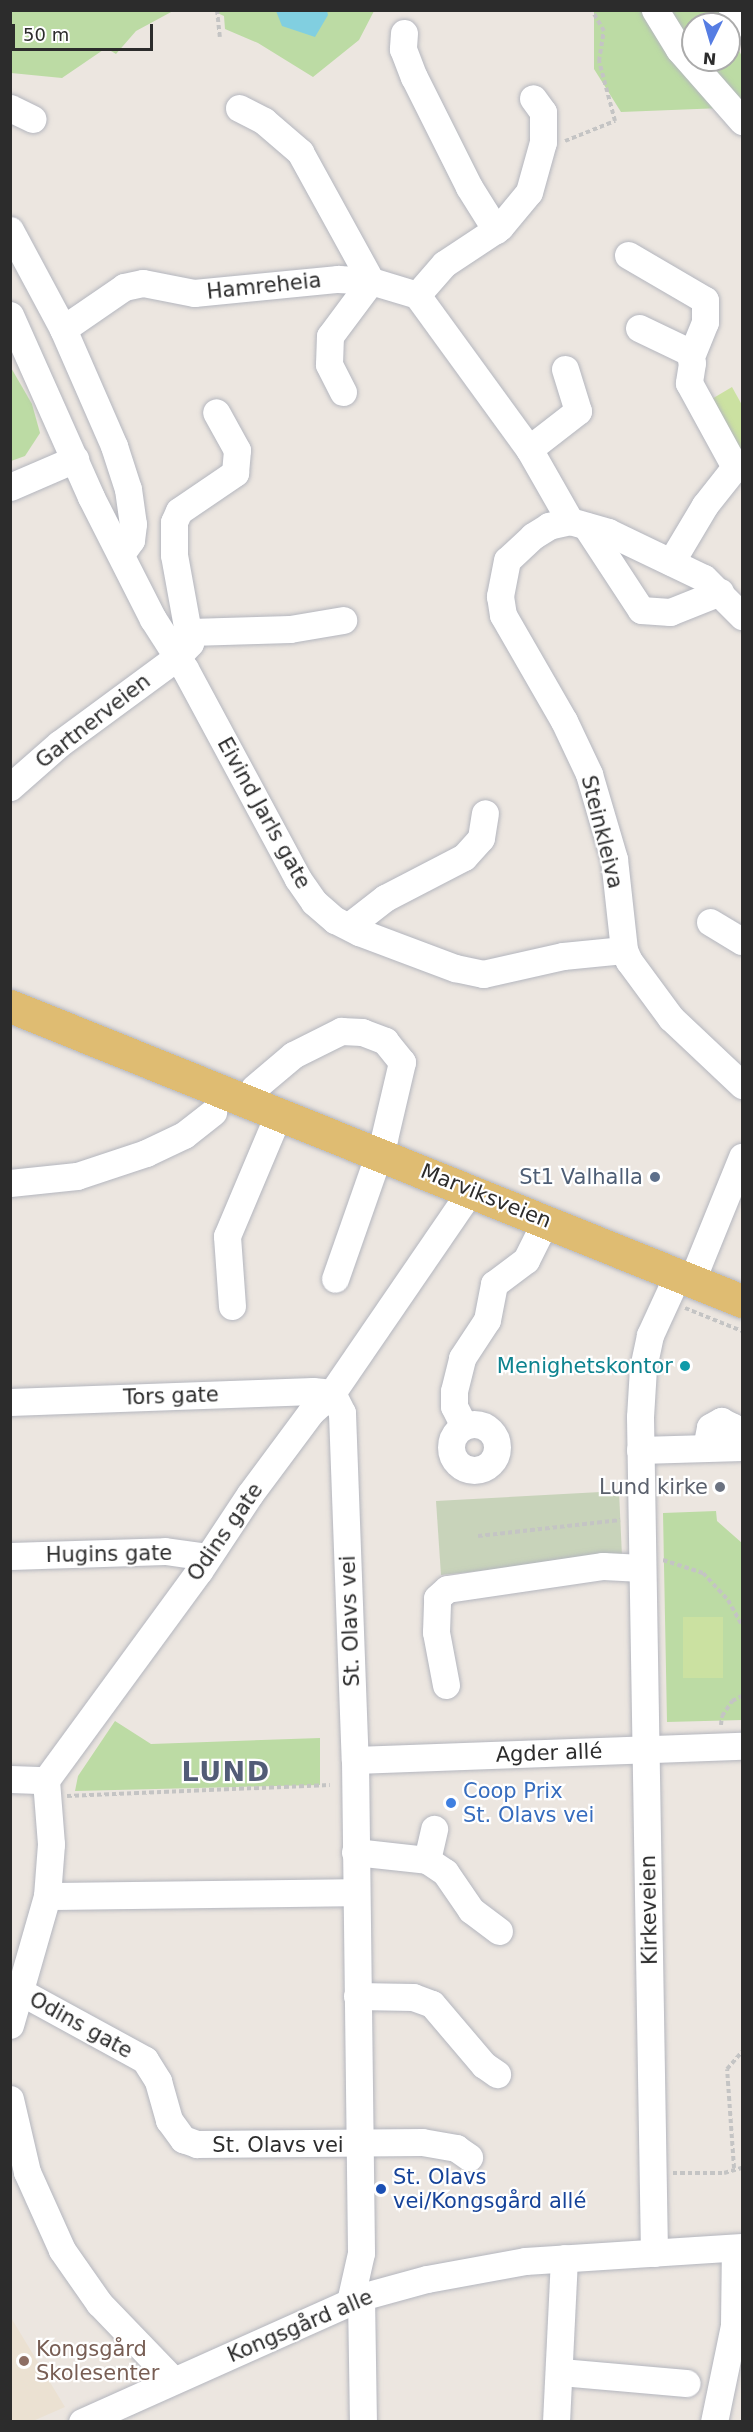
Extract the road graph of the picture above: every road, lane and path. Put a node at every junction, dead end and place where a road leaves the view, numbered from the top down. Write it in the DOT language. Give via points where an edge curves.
graph roads {
  1 [pos="217,10"];
  2 [pos="592,10"];
  3 [pos="656,10"];
  4 [pos="732,10"];
  5 [pos="742,23"];
  6 [pos="404,33"];
  7 [pos="220,37"];
  8 [pos="533,98"];
  9 [pos="239,108"];
  10 [pos="742,121"];
  11 [pos="564,142"];
  12 [pos="10,230"];
  13 [pos="496,230"];
  14 [pos="628,255"];
  15 [pos="371,282"];
  16 [pos="417,295"];
  17 [pos="10,315"];
  18 [pos="639,328"];
  19 [pos="63,329"];
  20 [pos="691,356"];
  21 [pos="565,369"];
  22 [pos="342,392"];
  23 [pos="216,412"];
  24 [pos="529,448"];
  25 [pos="75,459"];
  26 [pos="739,466"];
  27 [pos="10,487"];
  28 [pos="578,524"];
  29 [pos="121,554"];
  30 [pos="671,562"];
  31 [pos="720,592"];
  32 [pos="742,616"];
  33 [pos="343,620"];
  34 [pos="190,632"];
  35 [pos="177,657"];
  36 [pos="10,787"];
  37 [pos="485,813"];
  38 [pos="710,922"];
  39 [pos="349,926"];
  40 [pos="742,941"];
  41 [pos="624,950"];
  42 [pos="10,1006"];
  43 [pos="742,1085"];
  44 [pos="254,1088"];
  45 [pos="213,1112"];
  46 [pos="279,1113"];
  47 [pos="377,1153"];
  48 [pos="742,1156"];
  49 [pos="10,1183"];
  50 [pos="471,1190"];
  51 [pos="546,1220"];
  52 [pos="335,1279"];
  53 [pos="678,1285"];
  54 [pos="742,1301"];
  55 [pos="232,1306"];
  56 [pos="742,1331"];
  57 [pos="332,1393"];
  58 [pos="10,1402"];
  59 [pos="464,1426"];
  60 [pos="738,1447"];
  61 [pos="640,1450"];
  62 [pos="642,1517"];
  63 [pos="478,1536"];
  64 [pos="10,1556"];
  65 [pos="207,1557"];
  66 [pos="642,1561"];
  67 [pos="742,1625"];
  68 [pos="446,1685"];
  69 [pos="742,1696"];
  70 [pos="732,1746"];
  71 [pos="647,1749"];
  72 [pos="355,1760"];
  73 [pos="10,1779"];
  74 [pos="330,1785"];
  75 [pos="47,1789"];
  76 [pos="434,1829"];
  77 [pos="354,1852"];
  78 [pos="427,1860"];
  79 [pos="355,1892"];
  80 [pos="47,1896"];
  81 [pos="499,1930"];
  82 [pos="21,1992"];
  83 [pos="357,1996"];
  84 [pos="10,2025"];
  85 [pos="742,2052"];
  86 [pos="497,2074"];
  87 [pos="10,2099"];
  88 [pos="197,2144"];
  89 [pos="360,2145"];
  90 [pos="469,2157"];
  91 [pos="734,2168"];
  92 [pos="742,2168"];
  93 [pos="651,2173"];
  94 [pos="739,2247"];
  95 [pos="654,2253"];
  96 [pos="564,2258"];
  97 [pos="363,2297"];
  98 [pos="560,2372"];
  99 [pos="173,2380"];
  100 [pos="687,2383"];
  101 [pos="82,2421"];
  102 [pos="363,2421"];
  103 [pos="556,2421"];
  104 [pos="714,2421"];
  1 -- 7 [label="path"];
  2 -- 11 [label="path" via="604,31 599,61 615,121"];
  3 -- 10 [label="street" via="679,49"];
  4 -- 5 [label="street"];
  6 -- 13 [label="street" via="403,49 414,77 469,187"];
  8 -- 13 [label="street" via="543,112 543,142 535,175 529,192"];
  9 -- 15 [label="street" via="264,121 300,152 326,193"];
  12 -- 19 [label="street"];
  13 -- 16 [label="street" via="444,264"];
  14 -- 20 [label="street" via="705,300 705,322"];
  15 -- 16 [label="street, Hamreheia"];
  15 -- 19 [label="street, Hamreheia" via="296,281 194,293 143,283 124,287"];
  15 -- 22 [label="street, Hamreheia" via="330,336 329,364"];
  16 -- 24 [label="street"];
  17 -- 25 [label="street, Eivind Jarls gate"];
  18 -- 20 [label="street" via="678,345"];
  19 -- 29 [label="street" via="114,446 128,489 132,540"];
  20 -- 26 [label="street" via="689,383"];
  21 -- 24 [label="street" via="578,411"];
  23 -- 34 [label="street" via="237,450 235,473 179,511 174,522 175,564"];
  24 -- 28 [label="street"];
  25 -- 27 [label="street"];
  25 -- 29 [label="street, Eivind Jarls gate"];
  26 -- 30 [label="street" via="694,520"];
  28 -- 30 [label="street"];
  28 -- 31 [label="street" via="641,610 670,612"];
  28 -- 41 [label="street, Steinkleiva" via="549,526 518,547 507,560 500,596 511,632 564,721 589,774 614,859"];
  29 -- 35 [label="street, Eivind Jarls gate"];
  30 -- 31 [label="street"];
  31 -- 32 [label="street"];
  33 -- 34 [label="street" via="290,630"];
  34 -- 35 [label="street" via="190,643"];
  35 -- 36 [label="street, Gartnerveien" via="59,744"];
  35 -- 39 [label="street, Eivind Jarls gate" via="298,879 314,902"];
  37 -- 39 [label="street" via="481,838 464,857 385,898"];
  38 -- 40 [label="street"];
  39 -- 41 [label="street, Eivind Jarls gate" via="454,968 483,974 562,956"];
  41 -- 43 [label="street, Steinkleiva" via="660,1006"];
  42 -- 46 [label="main road, Marviksveien"];
  44 -- 47 [label="street" via="279,1064 330,1034 352,1030 385,1041 398,1053 402,1067"];
  45 -- 49 [label="street" via="184,1135 146,1153 78,1176"];
  46 -- 47 [label="main road, Marviksveien"];
  46 -- 55 [label="street" via="227,1236"];
  47 -- 50 [label="main road, Marviksveien"];
  47 -- 52 [label="street" via="351,1242"];
  48 -- 53 [label="street"];
  50 -- 51 [label="main road, Marviksveien"];
  50 -- 57 [label="street, Odins gate"];
  51 -- 53 [label="main road, Marviksveien"];
  51 -- 59 [label="street" via="526,1260 494,1284 487,1320 462,1358 454,1406"];
  53 -- 54 [label="main road, Marviksveien"];
  53 -- 56 [label="path"];
  53 -- 61 [label="street, Kirkeveien" via="650,1335 643,1368"];
  57 -- 58 [label="street, Tors gate"];
  57 -- 65 [label="street, Odins gate" via="297,1431"];
  57 -- 72 [label="street, St. Olavs vei" via="342,1413"];
  60 -- 61 [label="street" via="733,1427 721,1421 710,1427 706,1448"];
  61 -- 62 [label="street, Kirkeveien"];
  62 -- 63 [label="path"];
  62 -- 66 [label="street, Kirkeveien"];
  64 -- 65 [label="street, Hugins gate" via="165,1551"];
  65 -- 75 [label="street, Odins gate"];
  66 -- 67 [label="path" via="703,1573 728,1600"];
  66 -- 68 [label="street" via="447,1589 437,1598 436,1632"];
  66 -- 71 [label="street, Kirkeveien"];
  69 -- 70 [label="path" via="732,1701 722,1716"];
  70 -- 71 [label="street, Agder allé"];
  71 -- 72 [label="street, Agder allé"];
  71 -- 93 [label="street, Kirkeveien"];
  72 -- 77 [label="street, St. Olavs vei"];
  73 -- 75 [label="street"];
  74 -- 75 [label="path"];
  75 -- 80 [label="street, Odins gate" via="51,1844"];
  76 -- 78 [label="street"];
  77 -- 78 [label="street"];
  77 -- 79 [label="street, St. Olavs vei"];
  78 -- 81 [label="street" via="445,1872 471,1910"];
  79 -- 80 [label="street"];
  79 -- 83 [label="street, St. Olavs vei"];
  80 -- 82 [label="street, Odins gate"];
  82 -- 84 [label="street, Odins gate"];
  82 -- 88 [label="street, Odins gate" via="145,2060 158,2081 169,2120 183,2139"];
  83 -- 86 [label="street" via="413,1997 432,2004 477,2058"];
  83 -- 89 [label="street, St. Olavs vei"];
  85 -- 91 [label="path" via="727,2069"];
  87 -- 99 [label="street" via="27,2172 62,2250 99,2303"];
  88 -- 89 [label="street, St. Olavs vei"];
  89 -- 90 [label="street, St. Olavs vei" via="422,2142 456,2148"];
  89 -- 97 [label="street, St. Olavs vei" via="361,2253 372,2272"];
  91 -- 92 [label="path"];
  91 -- 93 [label="path" via="724,2173"];
  93 -- 95 [label="street, Kirkeveien"];
  94 -- 95 [label="street, Kongsgård alle"];
  94 -- 104 [label="street" via="734,2325"];
  95 -- 96 [label="street, Kongsgård alle"];
  96 -- 97 [label="street, Kongsgård alle" via="494,2266"];
  96 -- 98 [label="street"];
  97 -- 99 [label="street, Kongsgård alle"];
  97 -- 102 [label="street, St. Olavs vei"];
  98 -- 100 [label="street"];
  98 -- 103 [label="street"];
  99 -- 101 [label="street, Kongsgård alle"];
}
